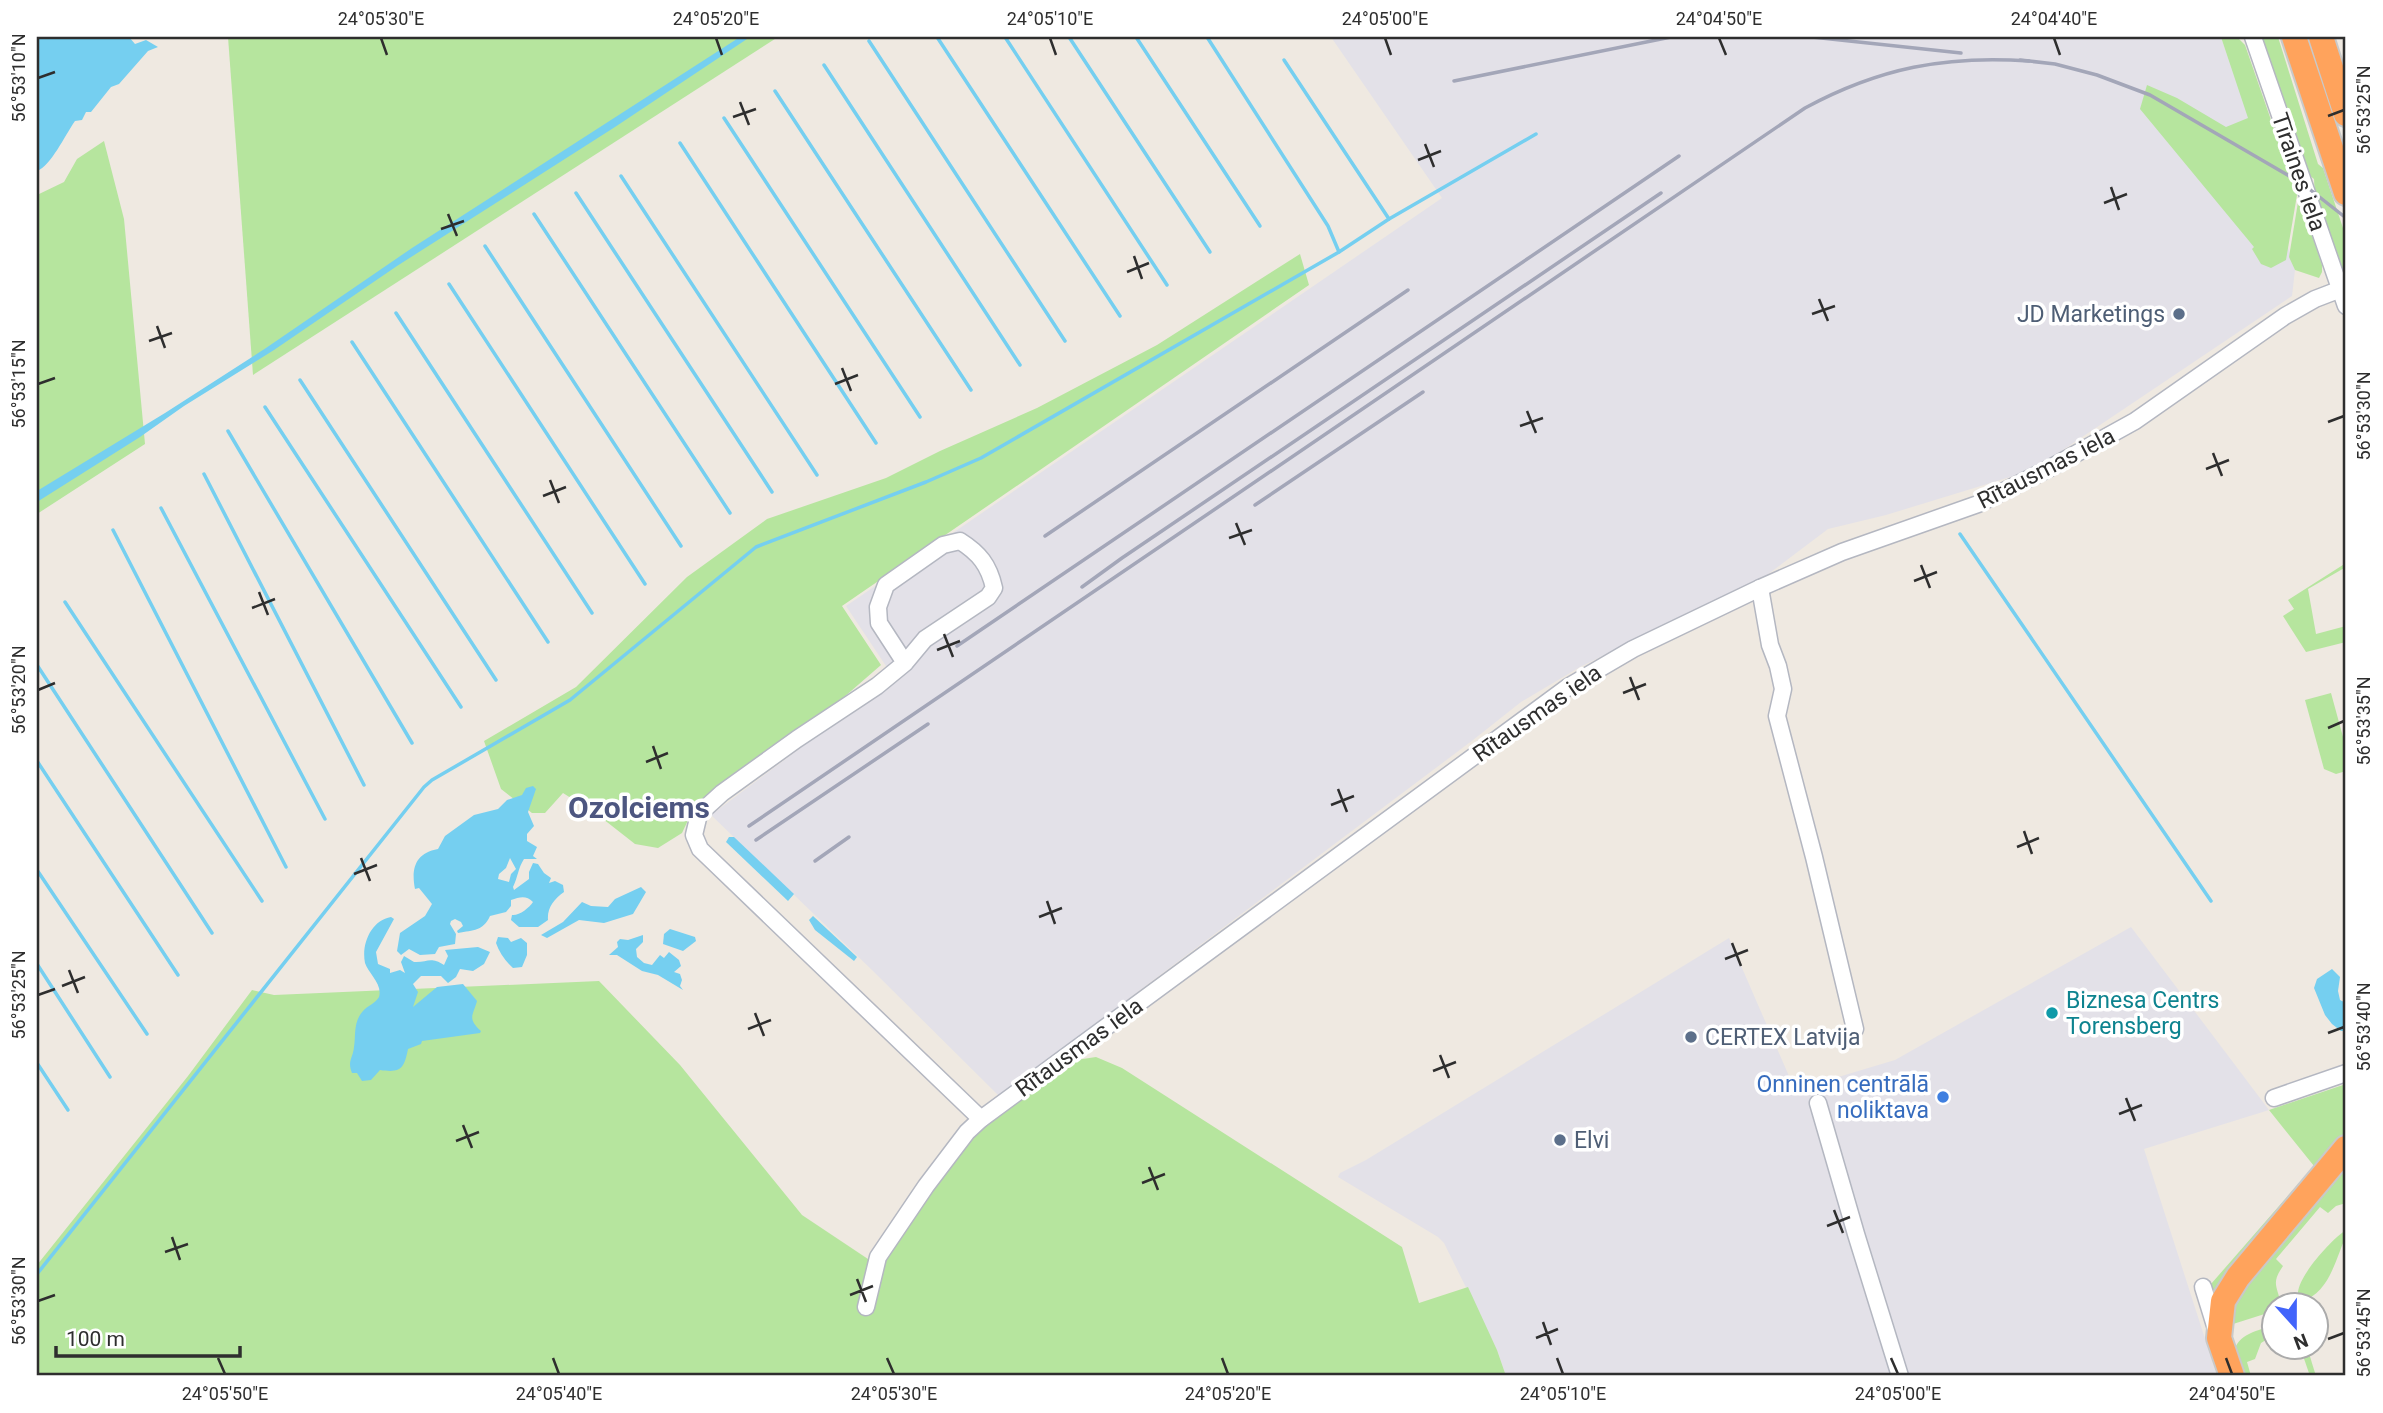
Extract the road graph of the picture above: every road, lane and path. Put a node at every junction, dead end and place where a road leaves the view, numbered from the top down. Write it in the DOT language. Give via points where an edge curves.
graph roads {
  1 [pos="2253,37"];
  2 [pos="2294,37"];
  3 [pos="2321,37"];
  4 [pos="2346,114"];
  5 [pos="2346,193"];
  6 [pos="2340,289"];
  7 [pos="2346,306"];
  8 [pos="1760,588"];
  9 [pos="905,663"];
  10 [pos="1855,1030"];
  11 [pos="2346,1073"];
  12 [pos="2274,1098"];
  13 [pos="1818,1102"];
  14 [pos="981,1119"];
  15 [pos="2346,1148"];
  16 [pos="2203,1287"];
  17 [pos="866,1307"];
  18 [pos="2219,1338"];
  19 [pos="1900,1376"];
  20 [pos="2232,1376"];
  1 -- 6 [label="street, Tīraines iela"];
  2 -- 5 [label="highway"];
  3 -- 4 [label="highway"];
  6 -- 7 [label="street, Tīraines iela"];
  6 -- 8 [label="street, Rītausmas iela" via="2285,316 2125,427 2050,468 1978,504 1843,552"];
  8 -- 10 [label="street" via="1783,689 1777,716"];
  8 -- 14 [label="street, Rītausmas iela" via="1633,649 1568,687"];
  9 -- 9 [label="street" via="925,639 988,597 994,588 990,571 977,552 960,541 943,545 886,585 878,607 879,623"];
  9 -- 14 [label="street" via="722,793 699,814 694,835 700,849"];
  11 -- 12 [label="street"];
  13 -- 19 [label="street"];
  14 -- 17 [label="street, Rītausmas iela" via="926,1186 878,1257"];
  15 -- 18 [label="highway" via="2238,1278 2223,1301"];
  16 -- 18 [label="street"];
  18 -- 20 [label="highway"];
}
